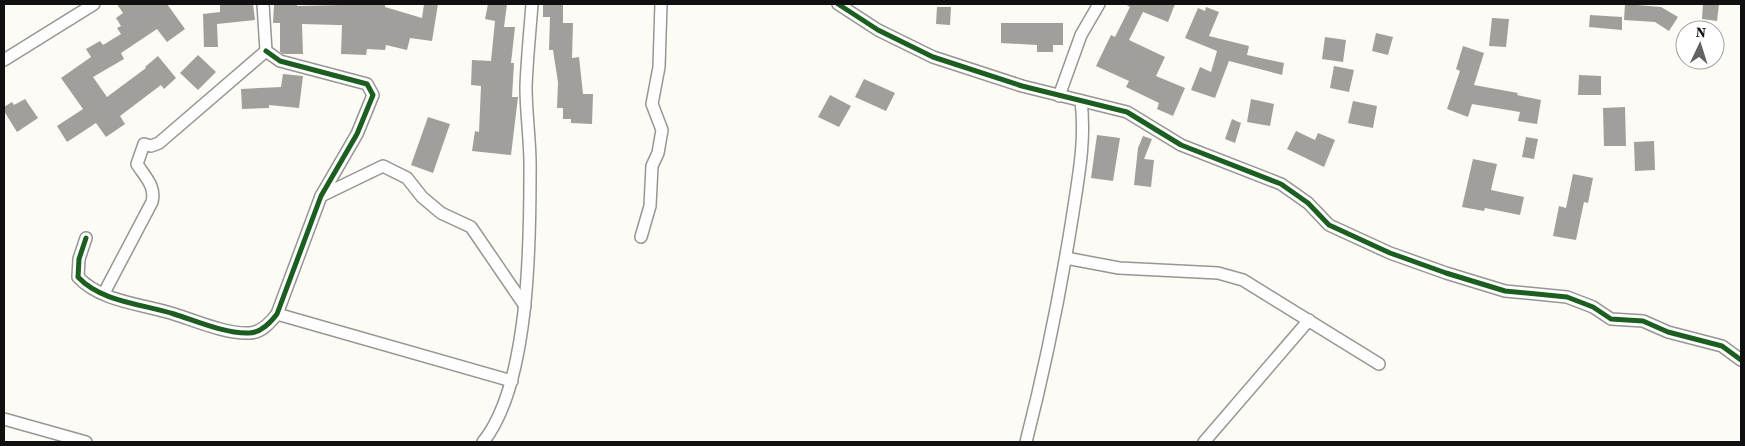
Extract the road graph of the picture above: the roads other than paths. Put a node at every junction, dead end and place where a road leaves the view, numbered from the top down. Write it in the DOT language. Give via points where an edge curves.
graph roads {
  1 [pos="94,4"];
  2 [pos="264,4"];
  3 [pos="532,4"];
  4 [pos="661,4"];
  5 [pos="838,4"];
  6 [pos="1099,4"];
  7 [pos="266,51"];
  8 [pos="4,60"];
  9 [pos="1059,96"];
  10 [pos="1081,101"];
  11 [pos="321,196"];
  12 [pos="641,237"];
  13 [pos="86,238"];
  14 [pos="1066,258"];
  15 [pos="104,294"];
  16 [pos="525,306"];
  17 [pos="277,314"];
  18 [pos="1309,320"];
  19 [pos="1741,360"];
  20 [pos="1379,364"];
  21 [pos="512,381"];
  22 [pos="4,419"];
  23 [pos="71,440"];
  24 [pos="86,442"];
  25 [pos="483,442"];
  26 [pos="1026,442"];
  27 [pos="1204,442"];
  1 -- 8 [label="street"];
  2 -- 7 [label="street"];
  3 -- 16 [label="street" via="526,88 530,175"];
  4 -- 12 [label="street" via="659,67 652,104 662,130 652,166 650,206"];
  5 -- 9 [label="street" via="878,30 933,57"];
  6 -- 9 [label="street" via="1081,35"];
  7 -- 11 [label="street" via="280,61 367,84 373,96 357,134"];
  7 -- 15 [label="street" via="159,142 151,146 144,144 137,164 150,182 154,193 152,202"];
  9 -- 10 [label="street"];
  10 -- 14 [label="street" via="1084,124 1082,154"];
  10 -- 19 [label="street" via="1127,112 1181,145 1281,184 1308,203 1329,225 1390,253 1505,291 1567,297 1594,307 1611,319 1642,321 1668,332 1722,346"];
  11 -- 16 [label="street" via="383,166 397,171 441,213 471,227"];
  11 -- 17 [label="street"];
  13 -- 15 [label="street" via="79,259 78,277"];
  14 -- 18 [label="street" via="1144,271 1229,275 1243,280"];
  14 -- 26 [label="street"];
  15 -- 17 [label="street" via="250,334 268,326"];
  16 -- 21 [label="street"];
  17 -- 21 [label="street"];
  18 -- 20 [label="street"];
  18 -- 27 [label="street"];
  21 -- 25 [label="street" via="494,429"];
  22 -- 23 [label="street"];
  23 -- 24 [label="street"];
}
